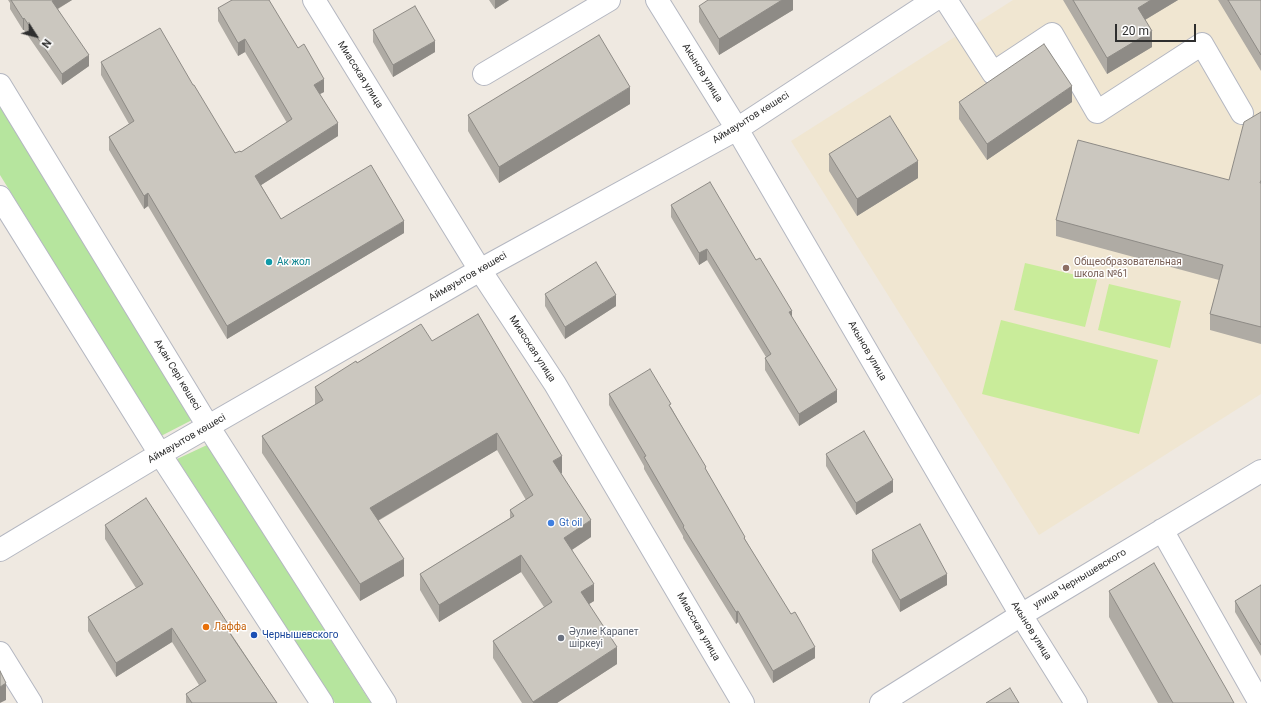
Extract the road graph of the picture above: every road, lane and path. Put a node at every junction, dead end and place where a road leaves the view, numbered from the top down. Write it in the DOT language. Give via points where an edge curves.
graph roads {
  1 [pos="314,0"];
  2 [pos="609,0"];
  3 [pos="658,0"];
  4 [pos="934,0"];
  5 [pos="946,0"];
  6 [pos="484,74"];
  7 [pos="0,85"];
  8 [pos="1242,113"];
  9 [pos="737,129"];
  10 [pos="0,197"];
  11 [pos="480,270"];
  12 [pos="208,426"];
  13 [pos="160,454"];
  14 [pos="1261,471"];
  15 [pos="1162,530"];
  16 [pos="0,550"];
  17 [pos="1021,615"];
  18 [pos="0,653"];
  19 [pos="31,703"];
  20 [pos="322,703"];
  21 [pos="385,703"];
  22 [pos="743,703"];
  23 [pos="881,703"];
  24 [pos="1076,703"];
  25 [pos="1260,703"];
  1 -- 11 [label="street, Миасская улица"];
  2 -- 6 [label="street"];
  3 -- 9 [label="street, Акынов улица"];
  4 -- 9 [label="street, Аймауытов көшесі"];
  5 -- 8 [label="street" via="993,73 1052,34 1097,112 1202,44"];
  7 -- 12 [label="street, Ақан Сері көшесі"];
  9 -- 11 [label="street, Аймауытов көшесі"];
  9 -- 17 [label="street, Акынов улица"];
  10 -- 13 [label="street"];
  11 -- 12 [label="street, Аймауытов көшесі"];
  11 -- 22 [label="street, Миасская улица" via="555,384"];
  12 -- 13 [label="street, Аймауытов көшесі"];
  12 -- 21 [label="street, Ақан Сері көшесі"];
  13 -- 16 [label="street, Аймауытов көшесі"];
  13 -- 20 [label="street"];
  14 -- 15 [label="street, улица Чернышевского"];
  15 -- 17 [label="street, улица Чернышевского"];
  15 -- 25 [label="street"];
  17 -- 23 [label="street, улица Чернышевского"];
  17 -- 24 [label="street, Акынов улица"];
  18 -- 19 [label="street"];
}
